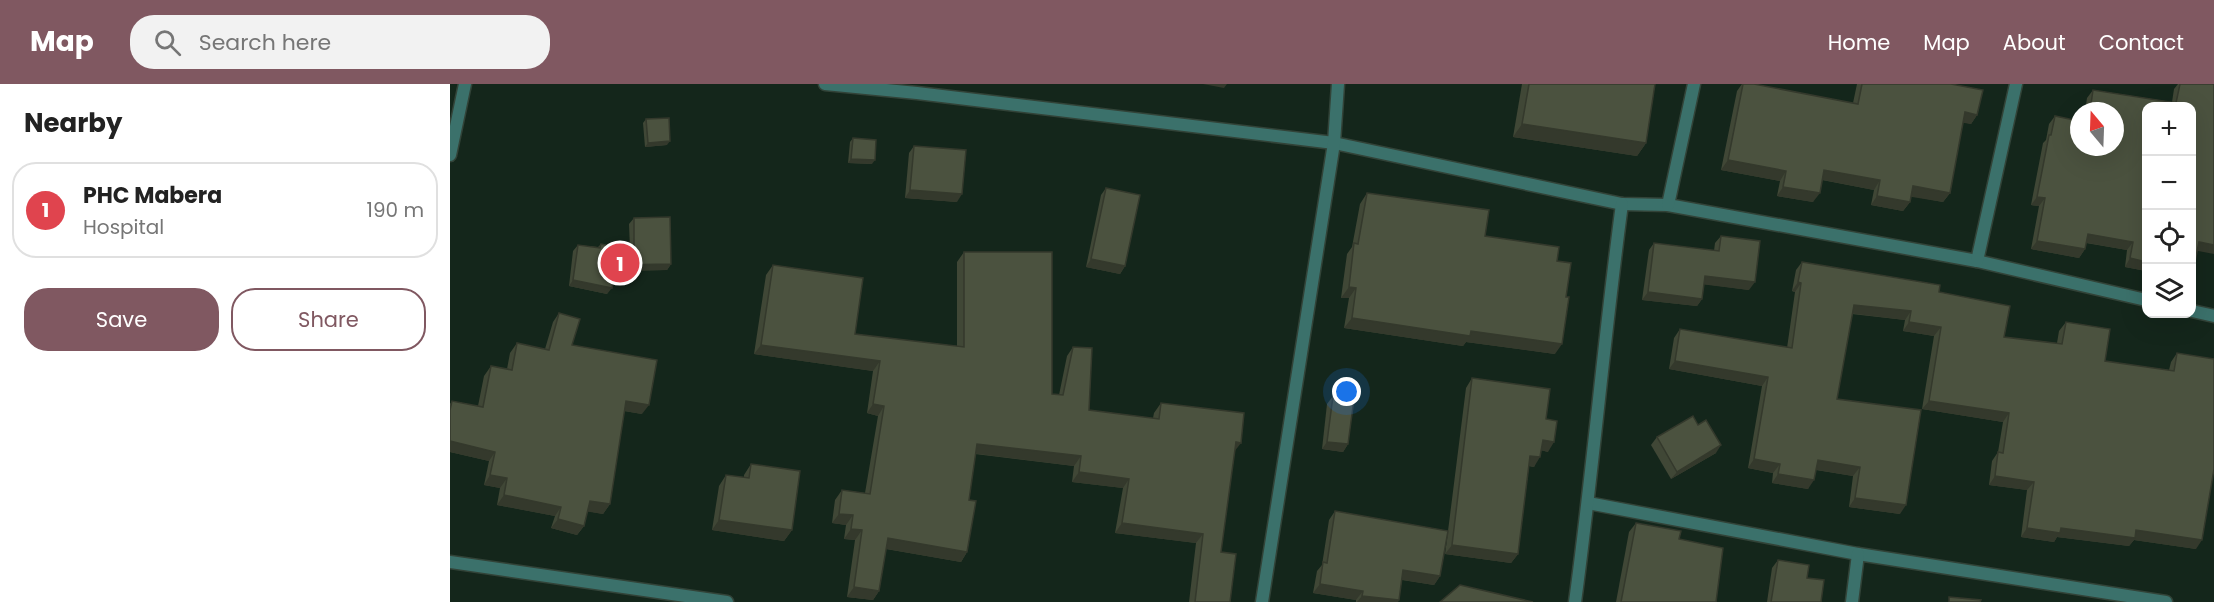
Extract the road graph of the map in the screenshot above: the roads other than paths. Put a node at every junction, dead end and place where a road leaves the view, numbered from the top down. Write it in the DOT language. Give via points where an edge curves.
graph roads {
  1 [pos="465,84"];
  2 [pos="825,84"];
  3 [pos="1338,84"];
  4 [pos="1694,84"];
  5 [pos="2016,84"];
  6 [pos="917,88"];
  7 [pos="1334,143"];
  8 [pos="450,155"];
  9 [pos="1622,204"];
  10 [pos="1668,205"];
  11 [pos="1977,261"];
  12 [pos="2142,299"];
  13 [pos="2196,312"];
  14 [pos="2214,316"];
  15 [pos="1588,503"];
  16 [pos="1858,554"];
  17 [pos="450,562"];
  18 [pos="727,602"];
  19 [pos="1262,602"];
  20 [pos="1575,602"];
  21 [pos="1852,602"];
  22 [pos="2166,602"];
  1 -- 8 [label="street"];
  2 -- 6 [label="street"];
  3 -- 7 [label="street"];
  4 -- 10 [label="street"];
  5 -- 11 [label="street"];
  6 -- 7 [label="street"];
  7 -- 9 [label="street"];
  7 -- 19 [label="street"];
  9 -- 10 [label="street"];
  9 -- 15 [label="street"];
  10 -- 11 [label="street"];
  11 -- 12 [label="street"];
  13 -- 14 [label="street"];
  15 -- 16 [label="street"];
  15 -- 20 [label="street"];
  16 -- 21 [label="street"];
  16 -- 22 [label="street"];
  17 -- 18 [label="street"];
}
